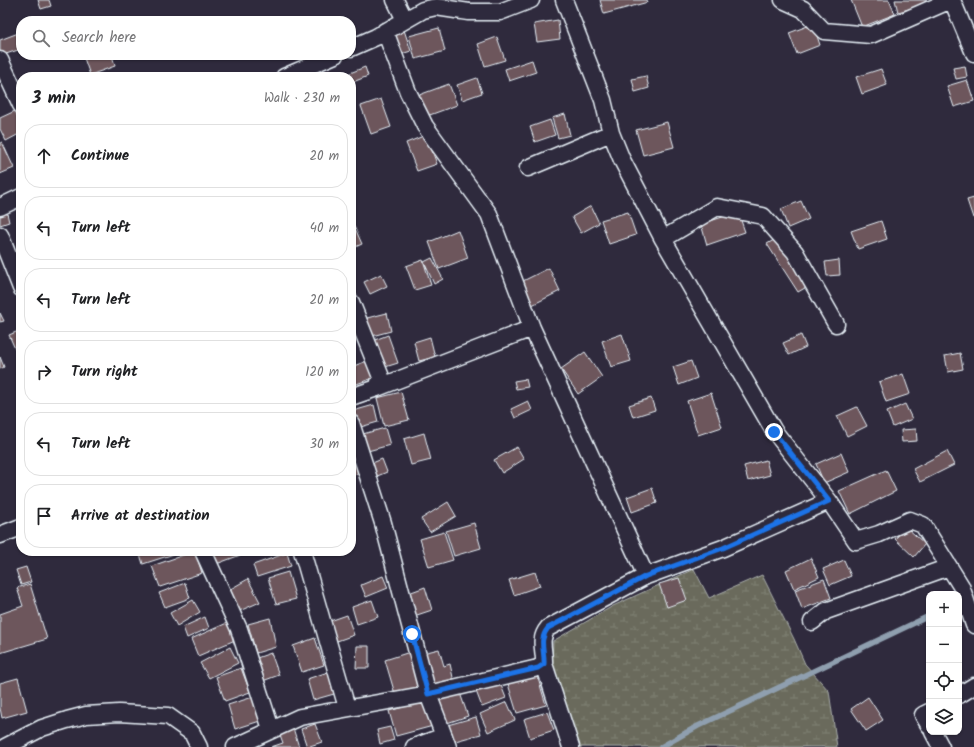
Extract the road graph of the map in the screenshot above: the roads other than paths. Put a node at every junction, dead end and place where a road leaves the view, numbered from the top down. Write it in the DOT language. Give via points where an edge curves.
graph roads {
  1 [pos="395,0"];
  2 [pos="531,0"];
  3 [pos="564,0"];
  4 [pos="782,0"];
  5 [pos="952,0"];
  6 [pos="405,20"];
  7 [pos="385,31"];
  8 [pos="356,46"];
  9 [pos="974,53"];
  10 [pos="0,60"];
  11 [pos="323,60"];
  12 [pos="296,72"];
  13 [pos="16,94"];
  14 [pos="611,133"];
  15 [pos="528,168"];
  16 [pos="16,199"];
  17 [pos="0,207"];
  18 [pos="0,235"];
  19 [pos="663,239"];
  20 [pos="16,275"];
  21 [pos="356,314"];
  22 [pos="836,324"];
  23 [pos="532,328"];
  24 [pos="377,388"];
  25 [pos="356,395"];
  26 [pos="356,439"];
  27 [pos="829,501"];
  28 [pos="16,529"];
  29 [pos="0,535"];
  30 [pos="205,556"];
  31 [pos="303,556"];
  32 [pos="949,567"];
  33 [pos="646,576"];
  34 [pos="812,622"];
  35 [pos="973,623"];
  36 [pos="544,664"];
  37 [pos="974,686"];
  38 [pos="962,693"];
  39 [pos="428,694"];
  40 [pos="347,708"];
  41 [pos="271,729"];
  42 [pos="935,735"];
  43 [pos="446,742"];
  44 [pos="5,747"];
  45 [pos="199,747"];
  46 [pos="235,747"];
  47 [pos="414,747"];
  48 [pos="571,747"];
  49 [pos="941,747"];
  1 -- 6 [label="street"];
  2 -- 6 [label="street" via="500,12 436,8 423,10"];
  3 -- 14 [label="street" via="603,100"];
  4 -- 5 [label="street" via="803,9 824,32 871,35"];
  5 -- 9 [label="street"];
  6 -- 7 [label="street"];
  7 -- 8 [label="street"];
  7 -- 23 [label="street" via="408,92 425,126 489,214"];
  10 -- 13 [label="street"];
  11 -- 12 [label="street"];
  14 -- 15 [label="street"];
  14 -- 19 [label="street" via="622,160"];
  16 -- 17 [label="street"];
  18 -- 20 [label="street"];
  19 -- 22 [label="street" via="717,207 763,216 796,252"];
  19 -- 27 [label="street" via="774,432"];
  21 -- 24 [label="street" via="381,377"];
  23 -- 24 [label="street"];
  23 -- 33 [label="street"];
  24 -- 25 [label="street"];
  26 -- 39 [label="street" via="383,523"];
  27 -- 32 [label="street" via="856,541 910,520 923,525"];
  27 -- 33 [label="street" via="723,548"];
  28 -- 29 [label="street"];
  30 -- 41 [label="street" via="239,629"];
  31 -- 40 [label="street"];
  32 -- 34 [label="street" via="826,611"];
  32 -- 35 [label="street" via="960,586"];
  33 -- 36 [label="street" via="548,628 543,634 542,641"];
  36 -- 39 [label="street" via="534,670"];
  36 -- 48 [label="street"];
  37 -- 38 [label="street"];
  39 -- 40 [label="street"];
  39 -- 43 [label="street"];
  40 -- 41 [label="street" via="300,717"];
  41 -- 46 [label="street"];
  42 -- 49 [label="street"];
  43 -- 47 [label="street"];
  44 -- 45 [label="street" via="42,728 67,720 86,715 119,713 168,716 192,733"];
}
